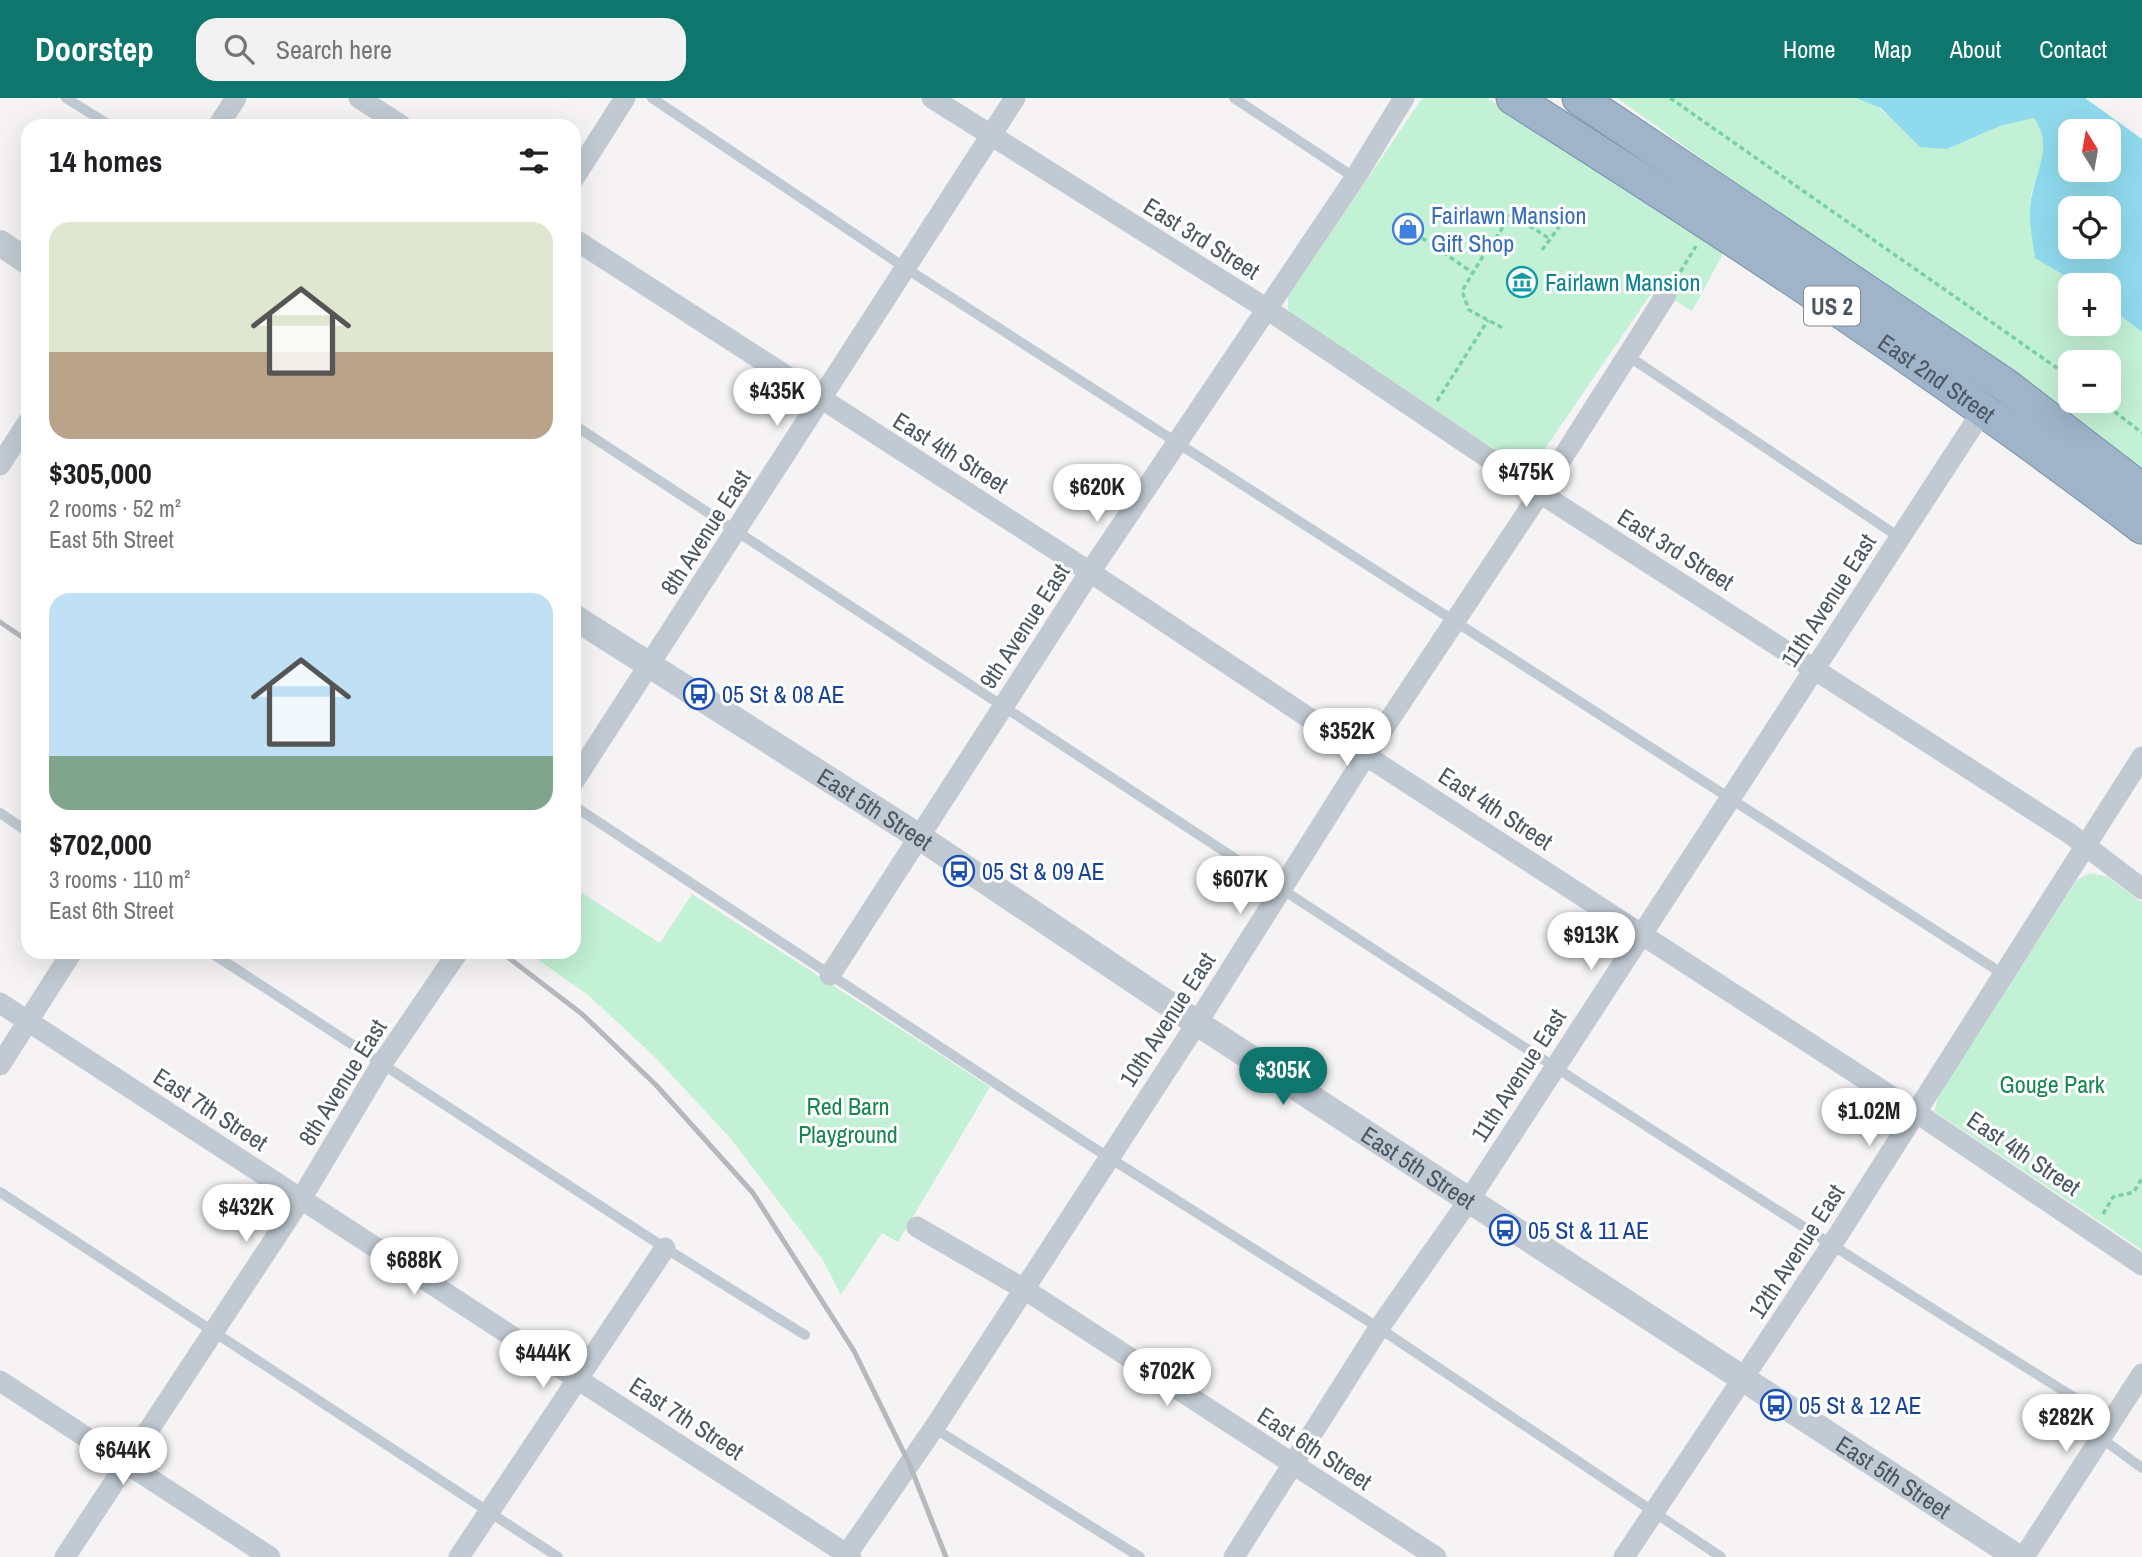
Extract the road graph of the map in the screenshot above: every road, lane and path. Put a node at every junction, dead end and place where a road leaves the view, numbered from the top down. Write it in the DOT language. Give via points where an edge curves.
graph roads {
  1 [pos="66,98"];
  2 [pos="236,98"];
  3 [pos="359,98"];
  4 [pos="625,98"];
  5 [pos="652,98"];
  6 [pos="932,98"];
  7 [pos="1015,98"];
  8 [pos="1234,98"];
  9 [pos="1405,98"];
  10 [pos="1513,98"];
  11 [pos="1579,98"];
  12 [pos="1670,98"];
  13 [pos="100,119"];
  14 [pos="222,119"];
  15 [pos="391,119"];
  16 [pos="989,136"];
  17 [pos="581,167"];
  18 [pos="1354,178"];
  19 [pos="1565,219"];
  20 [pos="1422,238"];
  21 [pos="1550,239"];
  22 [pos="1699,242"];
  23 [pos="0,243"];
  24 [pos="581,244"];
  25 [pos="1491,246"];
  26 [pos="1542,250"];
  27 [pos="1483,256"];
  28 [pos="21,257"];
  29 [pos="907,269"];
  30 [pos="1473,273"];
  31 [pos="1666,295"];
  32 [pos="1267,309"];
  33 [pos="1488,320"];
  34 [pos="1503,328"];
  35 [pos="1628,356"];
  36 [pos="2058,369"];
  37 [pos="820,400"];
  38 [pos="1983,410"];
  39 [pos="2116,413"];
  40 [pos="1427,417"];
  41 [pos="581,430"];
  42 [pos="2142,433"];
  43 [pos="1175,443"];
  44 [pos="21,445"];
  45 [pos="0,465"];
  46 [pos="2142,490"];
  47 [pos="1540,494"];
  48 [pos="2142,527"];
  49 [pos="736,531"];
  50 [pos="1899,537"];
  51 [pos="1090,572"];
  52 [pos="581,622"];
  53 [pos="1455,622"];
  54 [pos="650,667"];
  55 [pos="1815,668"];
  56 [pos="1002,707"];
  57 [pos="1366,755"];
  58 [pos="2142,757"];
  59 [pos="581,771"];
  60 [pos="1728,799"];
  61 [pos="581,811"];
  62 [pos="0,813"];
  63 [pos="21,827"];
  64 [pos="918,836"];
  65 [pos="2085,844"];
  66 [pos="2142,889"];
  67 [pos="1280,891"];
  68 [pos="1641,933"];
  69 [pos="68,959"];
  70 [pos="221,959"];
  71 [pos="453,959"];
  72 [pos="830,975"];
  73 [pos="2003,975"];
  74 [pos="0,1003"];
  75 [pos="28,1022"];
  76 [pos="1197,1023"];
  77 [pos="0,1065"];
  78 [pos="381,1065"];
  79 [pos="1554,1068"];
  80 [pos="1917,1113"];
  81 [pos="1108,1157"];
  82 [pos="2142,1178"];
  83 [pos="0,1192"];
  84 [pos="301,1199"];
  85 [pos="1469,1200"];
  86 [pos="917,1227"];
  87 [pos="2093,1231"];
  88 [pos="1831,1246"];
  89 [pos="665,1248"];
  90 [pos="2142,1265"];
  91 [pos="1024,1289"];
  92 [pos="1379,1328"];
  93 [pos="213,1331"];
  94 [pos="805,1335"];
  95 [pos="2142,1374"];
  96 [pos="576,1377"];
  97 [pos="1744,1380"];
  98 [pos="0,1381"];
  99 [pos="934,1428"];
  100 [pos="2106,1430"];
  101 [pos="125,1463"];
  102 [pos="1292,1465"];
  103 [pos="2142,1468"];
  104 [pos="489,1511"];
  105 [pos="1652,1513"];
  106 [pos="848,1556"];
  107 [pos="65,1557"];
  108 [pos="270,1557"];
  109 [pos="458,1557"];
  110 [pos="558,1557"];
  111 [pos="1140,1557"];
  112 [pos="1234,1557"];
  113 [pos="1436,1557"];
  114 [pos="1624,1557"];
  115 [pos="1721,1557"];
  116 [pos="2018,1557"];
  117 [pos="2024,1557"];
  1 -- 13 [label="lane"];
  2 -- 14 [label="street"];
  3 -- 15 [label="street"];
  4 -- 17 [label="street"];
  5 -- 29 [label="lane"];
  6 -- 16 [label="street, East 3rd Street"];
  7 -- 16 [label="street, 8th Avenue East"];
  8 -- 18 [label="lane"];
  9 -- 18 [label="street, 9th Avenue East"];
  10 -- 38 [label="highway, East 2nd Street / US 2" via="1709,223"];
  11 -- 46 [label="highway, East 2nd Street / US 2" via="2004,384"];
  12 -- 36 [label="path"];
  16 -- 29 [label="street, 8th Avenue East"];
  16 -- 32 [label="street, East 3rd Street"];
  18 -- 32 [label="street, 9th Avenue East"];
  19 -- 21 [label="path"];
  20 -- 30 [label="path"];
  21 -- 25 [label="path" via="1511,214"];
  21 -- 26 [label="path"];
  22 -- 31 [label="path"];
  23 -- 28 [label="street"];
  24 -- 37 [label="street, East 4th Street"];
  27 -- 30 [label="path"];
  29 -- 37 [label="street, 8th Avenue East"];
  29 -- 43 [label="lane"];
  30 -- 33 [label="path" via="1462,291 1469,310"];
  31 -- 35 [label="street, 10th Avenue East"];
  32 -- 40 [label="street, East 3rd Street"];
  32 -- 43 [label="street, 9th Avenue East"];
  33 -- 34 [label="path"];
  33 -- 40 [label="path"];
  35 -- 47 [label="street, 10th Avenue East"];
  35 -- 50 [label="lane"];
  37 -- 49 [label="street, 8th Avenue East"];
  37 -- 51 [label="street, East 4th Street"];
  38 -- 48 [label="highway, East 2nd Street / US 2"];
  38 -- 50 [label="street, 11th Avenue East"];
  39 -- 42 [label="path"];
  40 -- 47 [label="street, East 3rd Street"];
  41 -- 49 [label="lane"];
  43 -- 51 [label="street, 9th Avenue East"];
  43 -- 53 [label="lane"];
  44 -- 45 [label="street"];
  47 -- 53 [label="street, 10th Avenue East"];
  47 -- 55 [label="street, East 3rd Street"];
  49 -- 54 [label="street, 8th Avenue East"];
  49 -- 56 [label="lane"];
  50 -- 55 [label="street, 11th Avenue East"];
  51 -- 56 [label="street, 9th Avenue East"];
  51 -- 57 [label="street, East 4th Street"];
  52 -- 54 [label="street, East 5th Street"];
  53 -- 57 [label="street, 10th Avenue East"];
  53 -- 60 [label="lane"];
  54 -- 59 [label="street, 8th Avenue East"];
  54 -- 64 [label="street, East 5th Street"];
  55 -- 60 [label="street, 11th Avenue East"];
  55 -- 65 [label="street, East 3rd Street"];
  56 -- 64 [label="street, 9th Avenue East"];
  56 -- 67 [label="lane"];
  57 -- 67 [label="street, 10th Avenue East"];
  57 -- 68 [label="street, East 4th Street"];
  58 -- 65 [label="street, 12th Avenue East"];
  60 -- 68 [label="street, 11th Avenue East"];
  60 -- 73 [label="lane"];
  61 -- 72 [label="lane"];
  62 -- 63 [label="lane"];
  64 -- 72 [label="street, 9th Avenue East"];
  64 -- 76 [label="street, East 5th Street"];
  65 -- 66 [label="street, East 3rd Street"];
  65 -- 73 [label="street, 12th Avenue East"];
  67 -- 76 [label="street, 10th Avenue East"];
  67 -- 79 [label="lane"];
  68 -- 79 [label="street, 11th Avenue East"];
  68 -- 80 [label="street, East 4th Street"];
  69 -- 75 [label="street"];
  70 -- 78 [label="lane"];
  71 -- 78 [label="street, 8th Avenue East"];
  72 -- 81 [label="lane"];
  73 -- 80 [label="street, 12th Avenue East"];
  74 -- 75 [label="street, East 7th Street"];
  75 -- 77 [label="street"];
  75 -- 84 [label="street, East 7th Street"];
  76 -- 81 [label="street, 10th Avenue East"];
  76 -- 85 [label="street, East 5th Street"];
  78 -- 84 [label="street, 8th Avenue East"];
  78 -- 89 [label="lane"];
  79 -- 85 [label="street, 11th Avenue East"];
  79 -- 88 [label="lane"];
  80 -- 87 [label="street, East 4th Street"];
  80 -- 88 [label="street, 12th Avenue East"];
  81 -- 91 [label="street, 10th Avenue East"];
  81 -- 92 [label="lane"];
  82 -- 87 [label="path" via="2134,1192 2113,1197"];
  83 -- 93 [label="lane"];
  84 -- 93 [label="street, 8th Avenue East"];
  84 -- 96 [label="street, East 7th Street"];
  85 -- 92 [label="street, 11th Avenue East"];
  85 -- 97 [label="street, East 5th Street"];
  86 -- 91 [label="street, East 6th Street"];
  87 -- 90 [label="street, East 4th Street"];
  88 -- 97 [label="street, 12th Avenue East"];
  88 -- 100 [label="lane"];
  89 -- 94 [label="lane"];
  89 -- 96 [label="street"];
  91 -- 99 [label="street, 10th Avenue East"];
  91 -- 102 [label="street, East 6th Street"];
  92 -- 102 [label="street, 11th Avenue East"];
  92 -- 105 [label="lane"];
  93 -- 101 [label="street, 8th Avenue East"];
  93 -- 104 [label="lane"];
  95 -- 100 [label="street"];
  96 -- 104 [label="street"];
  96 -- 106 [label="street, East 7th Street"];
  97 -- 105 [label="street, 12th Avenue East"];
  97 -- 116 [label="street, East 5th Street"];
  98 -- 101 [label="street"];
  99 -- 106 [label="street, 10th Avenue East"];
  99 -- 111 [label="lane"];
  100 -- 103 [label="lane"];
  100 -- 117 [label="street"];
  101 -- 107 [label="street, 8th Avenue East"];
  101 -- 108 [label="street"];
  102 -- 112 [label="street, 11th Avenue East"];
  102 -- 113 [label="street, East 6th Street"];
  104 -- 109 [label="street"];
  104 -- 110 [label="lane"];
  105 -- 114 [label="street, 12th Avenue East"];
  105 -- 115 [label="lane"];
}
